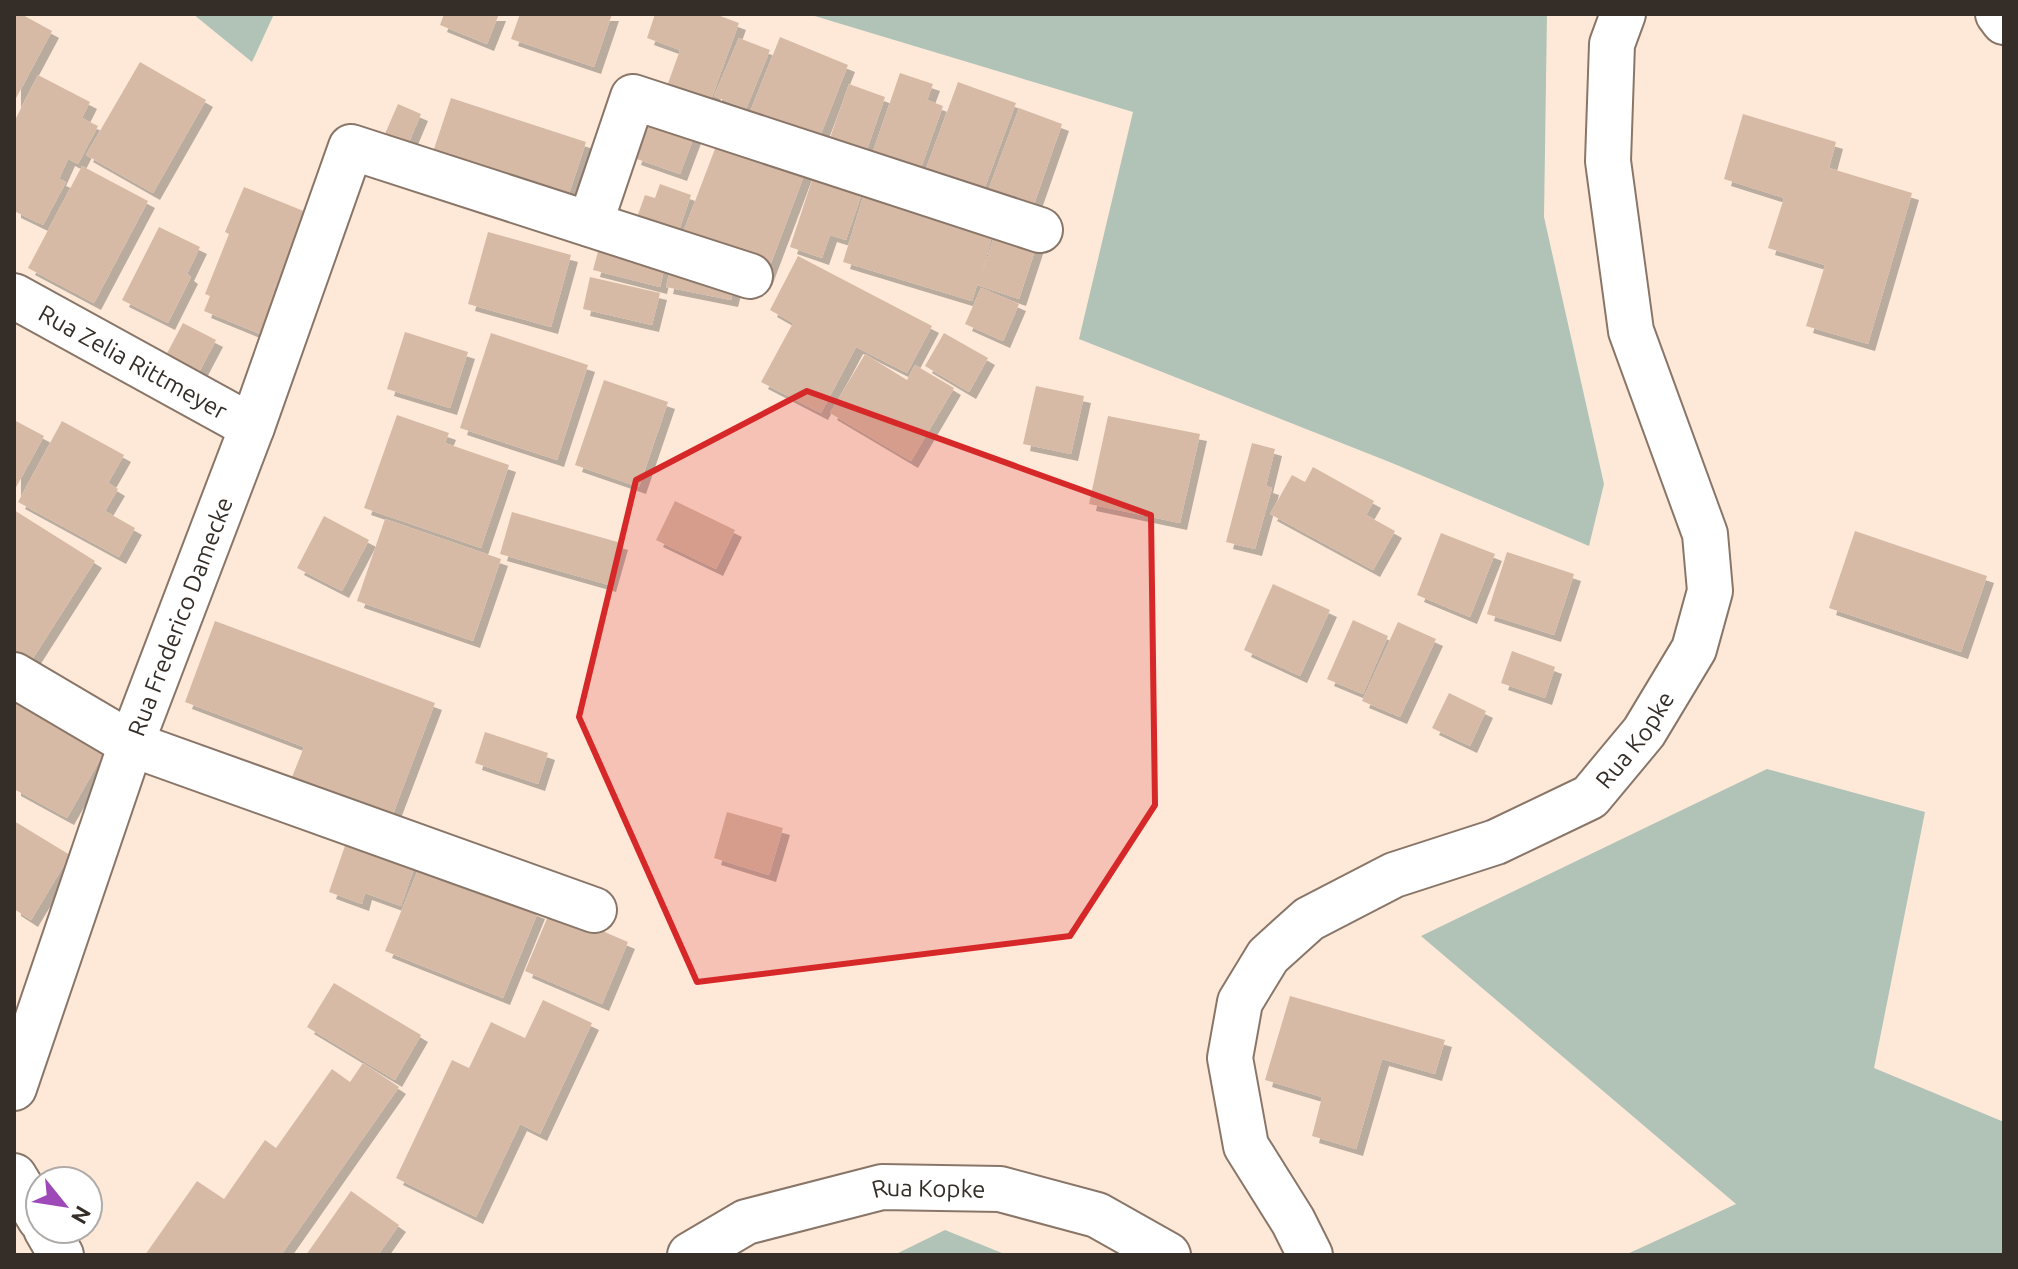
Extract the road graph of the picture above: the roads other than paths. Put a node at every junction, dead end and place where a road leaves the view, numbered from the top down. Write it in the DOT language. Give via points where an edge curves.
graph roads {
  1 [pos="1623,14"];
  2 [pos="1998,14"];
  3 [pos="2004,22"];
  4 [pos="590,224"];
  5 [pos="1040,230"];
  6 [pos="750,276"];
  7 [pos="14,296"];
  8 [pos="252,427"];
  9 [pos="14,675"];
  10 [pos="131,744"];
  11 [pos="594,910"];
  12 [pos="14,1088"];
  13 [pos="690,1255"];
  14 [pos="1168,1255"];
  15 [pos="1310,1255"];
  1 -- 15 [label="street, Rua Kopke" via="1612,44 1608,161 1631,331 1705,534 1710,591 1694,649 1644,732 1590,797 1496,842 1394,875 1309,919 1261,967 1240,1002 1230,1058 1246,1146"];
  2 -- 3 [label="street"];
  4 -- 5 [label="street" via="633,97"];
  4 -- 6 [label="street"];
  4 -- 8 [label="street, Rua Frederico Damecke" via="351,147"];
  7 -- 8 [label="street, Rua Zelia Rittmeyer"];
  8 -- 10 [label="street, Rua Frederico Damecke"];
  9 -- 10 [label="street"];
  10 -- 11 [label="street"];
  10 -- 12 [label="street, Rua Frederico Damecke"];
  13 -- 14 [label="street, Rua Kopke" via="746,1222 882,1187 1000,1189 1097,1215"];
}
